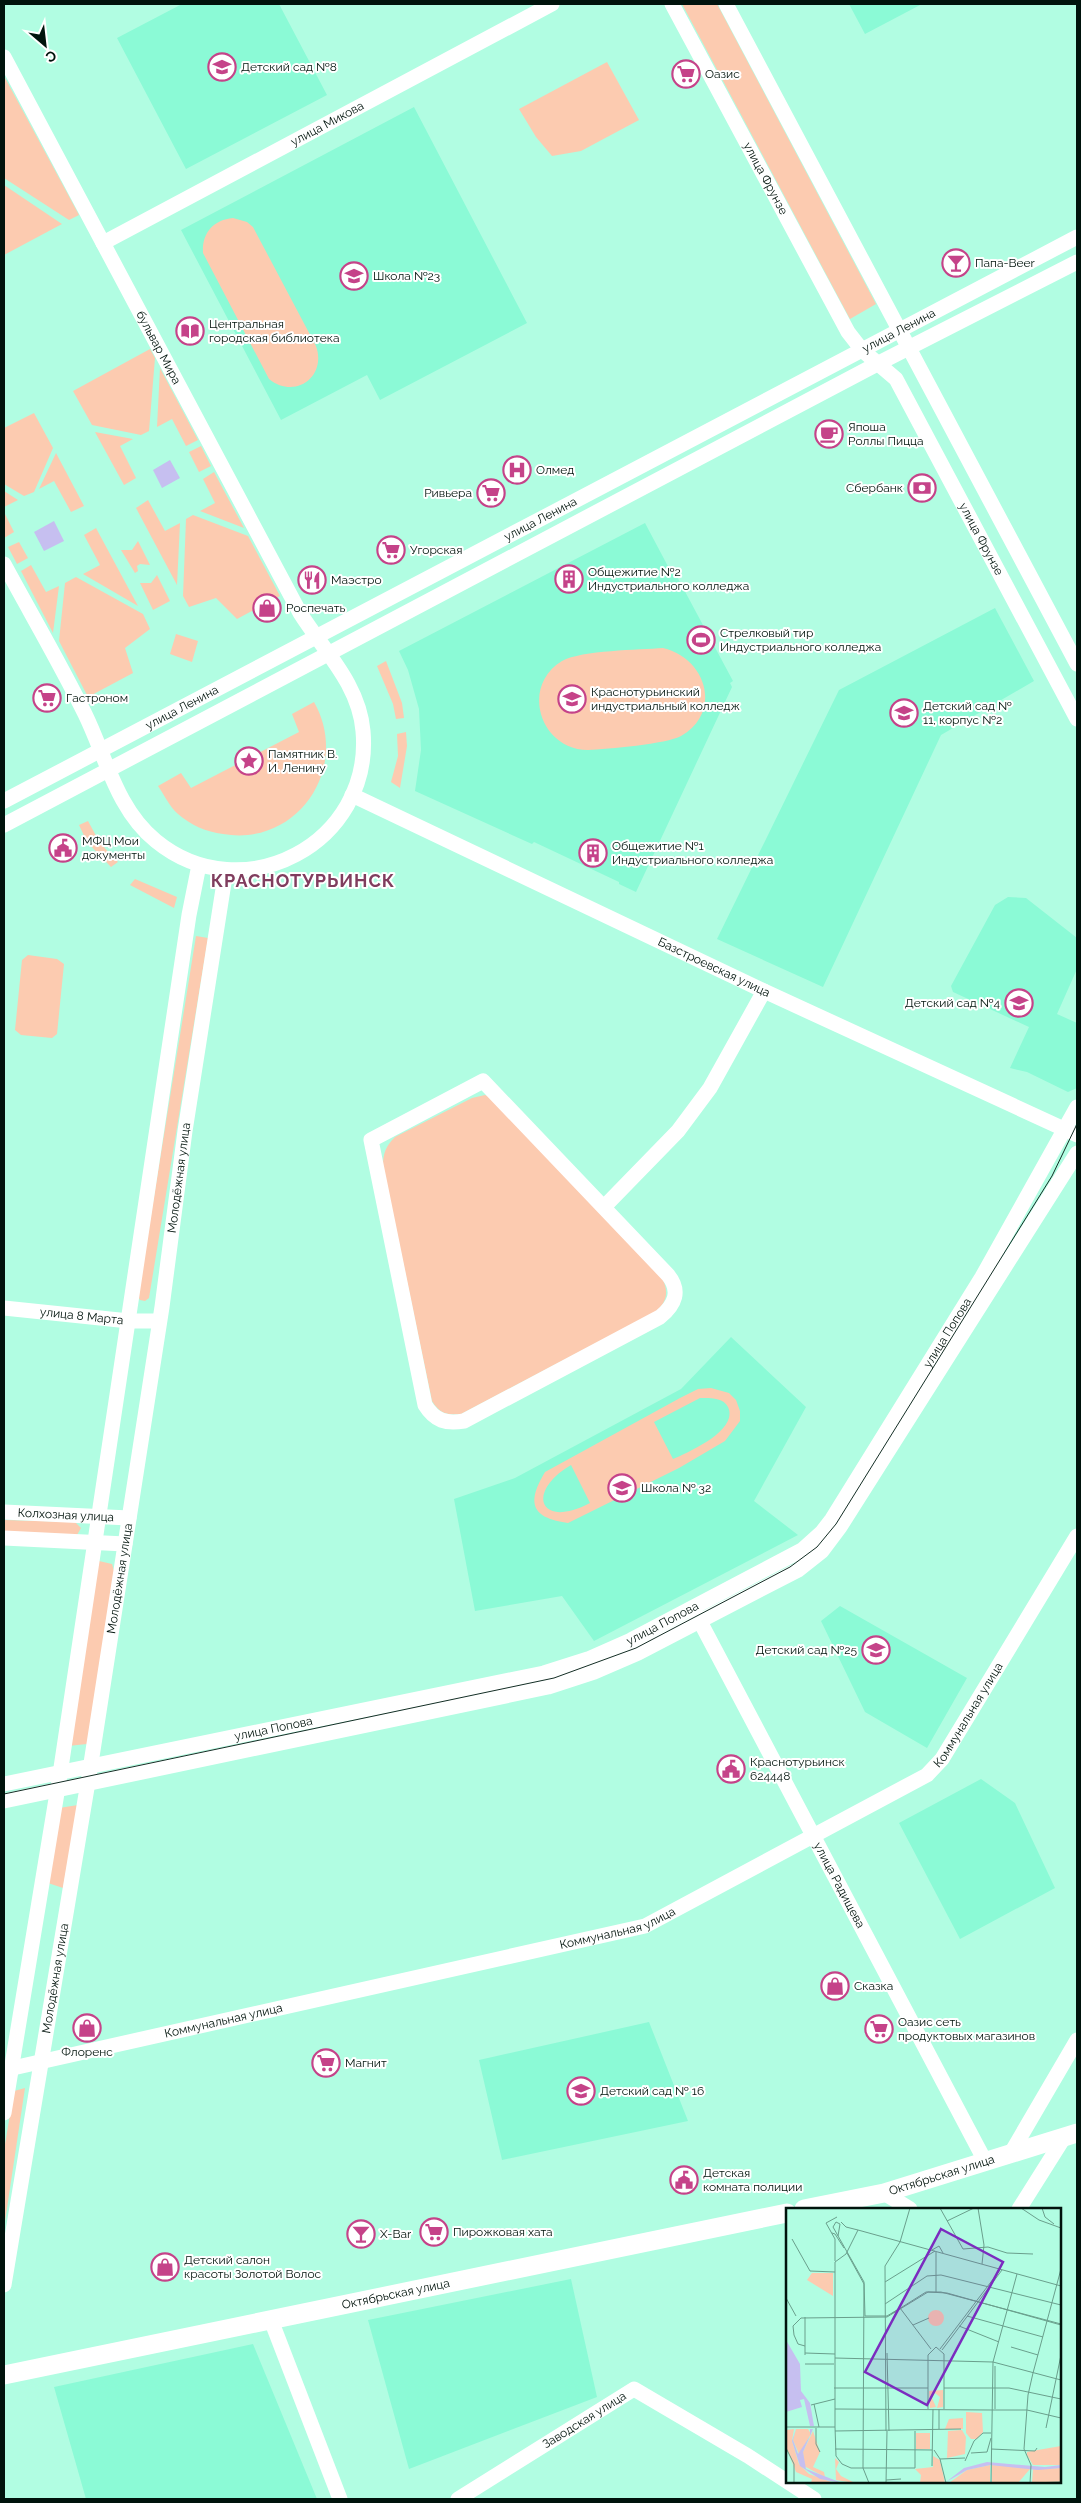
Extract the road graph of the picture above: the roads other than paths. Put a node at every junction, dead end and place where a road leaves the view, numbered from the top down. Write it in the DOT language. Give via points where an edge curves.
graph roads {
  1 [pos="552,4"];
  2 [pos="672,4"];
  3 [pos="726,4"];
  4 [pos="4,57"];
  5 [pos="1077,237"];
  6 [pos="103,243"];
  7 [pos="1077,262"];
  8 [pos="900,330"];
  9 [pos="909,348"];
  10 [pos="862,350"];
  11 [pos="879,363"];
  12 [pos="4,564"];
  13 [pos="350,619"];
  14 [pos="316,638"];
  15 [pos="360,638"];
  16 [pos="328,654"];
  17 [pos="1077,664"];
  18 [pos="1077,719"];
  19 [pos="102,750"];
  20 [pos="73,765"];
  21 [pos="109,769"];
  22 [pos="82,784"];
  23 [pos="352,796"];
  24 [pos="4,801"];
  25 [pos="4,825"];
  26 [pos="199,865"];
  27 [pos="226,870"];
  28 [pos="764,991"];
  29 [pos="1077,1107"];
  30 [pos="1071,1132"];
  31 [pos="1077,1153"];
  32 [pos="604,1207"];
  33 [pos="4,1308"];
  34 [pos="129,1320"];
  35 [pos="159,1321"];
  36 [pos="4,1512"];
  37 [pos="99,1517"];
  38 [pos="129,1518"];
  39 [pos="1077,1536"];
  40 [pos="4,1538"];
  41 [pos="95,1541"];
  42 [pos="125,1544"];
  43 [pos="697,1614"];
  44 [pos="90,1766"];
  45 [pos="60,1772"];
  46 [pos="88,1783"];
  47 [pos="4,1784"];
  48 [pos="57,1790"];
  49 [pos="4,1801"];
  50 [pos="814,1836"];
  51 [pos="1077,2040"];
  52 [pos="41,2062"];
  53 [pos="7,2069"];
  54 [pos="4,2113"];
  55 [pos="1071,2135"];
  56 [pos="1011,2153"];
  57 [pos="985,2161"];
  58 [pos="884,2193"];
  59 [pos="809,2208"];
  60 [pos="908,2208"];
  61 [pos="1020,2208"];
  62 [pos="786,2213"];
  63 [pos="4,2285"];
  64 [pos="271,2320"];
  65 [pos="4,2375"];
  66 [pos="786,2481"];
  67 [pos="789,2483"];
  68 [pos="340,2499"];
  69 [pos="458,2499"];
  70 [pos="814,2499"];
  1 -- 6 [label="street, улица Микова"];
  2 -- 10 [label="street, улица Фрунзе" via="848,332"];
  3 -- 8 [label="street"];
  4 -- 6 [label="street, бульвар Мира"];
  5 -- 8 [label="street, улица Ленина"];
  6 -- 14 [label="street, бульвар Мира"];
  7 -- 9 [label="street, улица Ленина"];
  8 -- 9 [label="street"];
  8 -- 10 [label="street, улица Ленина"];
  9 -- 11 [label="street, улица Ленина"];
  9 -- 17 [label="street"];
  10 -- 11 [label="street, улица Фрунзе"];
  10 -- 13 [label="street, улица Ленина"];
  11 -- 15 [label="street, улица Ленина"];
  11 -- 18 [label="street, улица Фрунзе" via="896,379"];
  12 -- 19 [label="street"];
  13 -- 14 [label="street, улица Ленина"];
  13 -- 15 [label="street"];
  14 -- 16 [label="street, бульвар Мира"];
  14 -- 19 [label="street, улица Ленина"];
  15 -- 16 [label="street, улица Ленина"];
  16 -- 21 [label="street, улица Ленина"];
  16 -- 23 [label="street, бульвар Мира" via="345,676 361,714 364,747"];
  19 -- 20 [label="street, улица Ленина"];
  19 -- 21 [label="street, бульвар Мира"];
  20 -- 22 [label="street"];
  20 -- 24 [label="street, улица Ленина"];
  21 -- 22 [label="street, улица Ленина"];
  21 -- 26 [label="street, бульвар Мира" via="120,795 143,830 169,851"];
  22 -- 25 [label="street, улица Ленина"];
  23 -- 27 [label="street, бульвар Мира" via="323,836 296,855 265,867"];
  23 -- 28 [label="street, Базстроевская улица"];
  26 -- 27 [label="street, бульвар Мира"];
  26 -- 34 [label="street"];
  27 -- 35 [label="street, Молодёжная улица"];
  28 -- 30 [label="street, Базстроевская улица"];
  28 -- 32 [label="street" via="710,1088 678,1131"];
  29 -- 30 [label="street, улица Попова"];
  30 -- 43 [label="street, улица Попова" via="822,1532 790,1558"];
  31 -- 43 [label="street, улица Попова" via="832,1539 812,1561 798,1570"];
  32 -- 32 [label="street" via="483,1081 371,1140 425,1405 437,1420 464,1421 670,1309 675,1300 674,1283"];
  33 -- 34 [label="street, улица 8 Марта"];
  34 -- 35 [label="street, улица 8 Марта"];
  34 -- 37 [label="street"];
  35 -- 38 [label="street, Молодёжная улица"];
  36 -- 37 [label="street, Колхозная улица"];
  37 -- 38 [label="street, Колхозная улица"];
  37 -- 41 [label="street"];
  38 -- 42 [label="street, Молодёжная улица"];
  39 -- 50 [label="street, Коммунальная улица" via="942,1760 927,1775"];
  40 -- 41 [label="street, Колхозная улица"];
  41 -- 42 [label="street, Колхозная улица"];
  41 -- 45 [label="street"];
  42 -- 44 [label="street, Молодёжная улица"];
  43 -- 44 [label="street, улица Попова" via="544,1674"];
  43 -- 46 [label="street, улица Попова" via="629,1657 548,1687"];
  43 -- 50 [label="street, улица Радищева"];
  44 -- 45 [label="street, улица Попова"];
  44 -- 46 [label="street, Молодёжная улица"];
  45 -- 47 [label="street, улица Попова"];
  45 -- 48 [label="street"];
  46 -- 48 [label="street, улица Попова"];
  46 -- 52 [label="street, Молодёжная улица"];
  48 -- 49 [label="street, улица Попова"];
  48 -- 53 [label="street"];
  50 -- 52 [label="street, Коммунальная улица" via="645,1926"];
  50 -- 57 [label="street, улица Радищева"];
  51 -- 56 [label="street"];
  52 -- 53 [label="street, Коммунальная улица"];
  52 -- 63 [label="street, Молодёжная улица"];
  53 -- 54 [label="street"];
  55 -- 56 [label="main road, Октябрьская улица"];
  55 -- 61 [label="street"];
  56 -- 57 [label="main road, Октябрьская улица"];
  57 -- 58 [label="main road, Октябрьская улица"];
  58 -- 59 [label="main road, Октябрьская улица"];
  58 -- 60 [label="street"];
  62 -- 64 [label="main road, Октябрьская улица"];
  64 -- 65 [label="main road, Октябрьская улица"];
  64 -- 68 [label="street"];
  66 -- 69 [label="street, Заводская улица" via="634,2389"];
  67 -- 70 [label="street, Заводская улица"];
}
